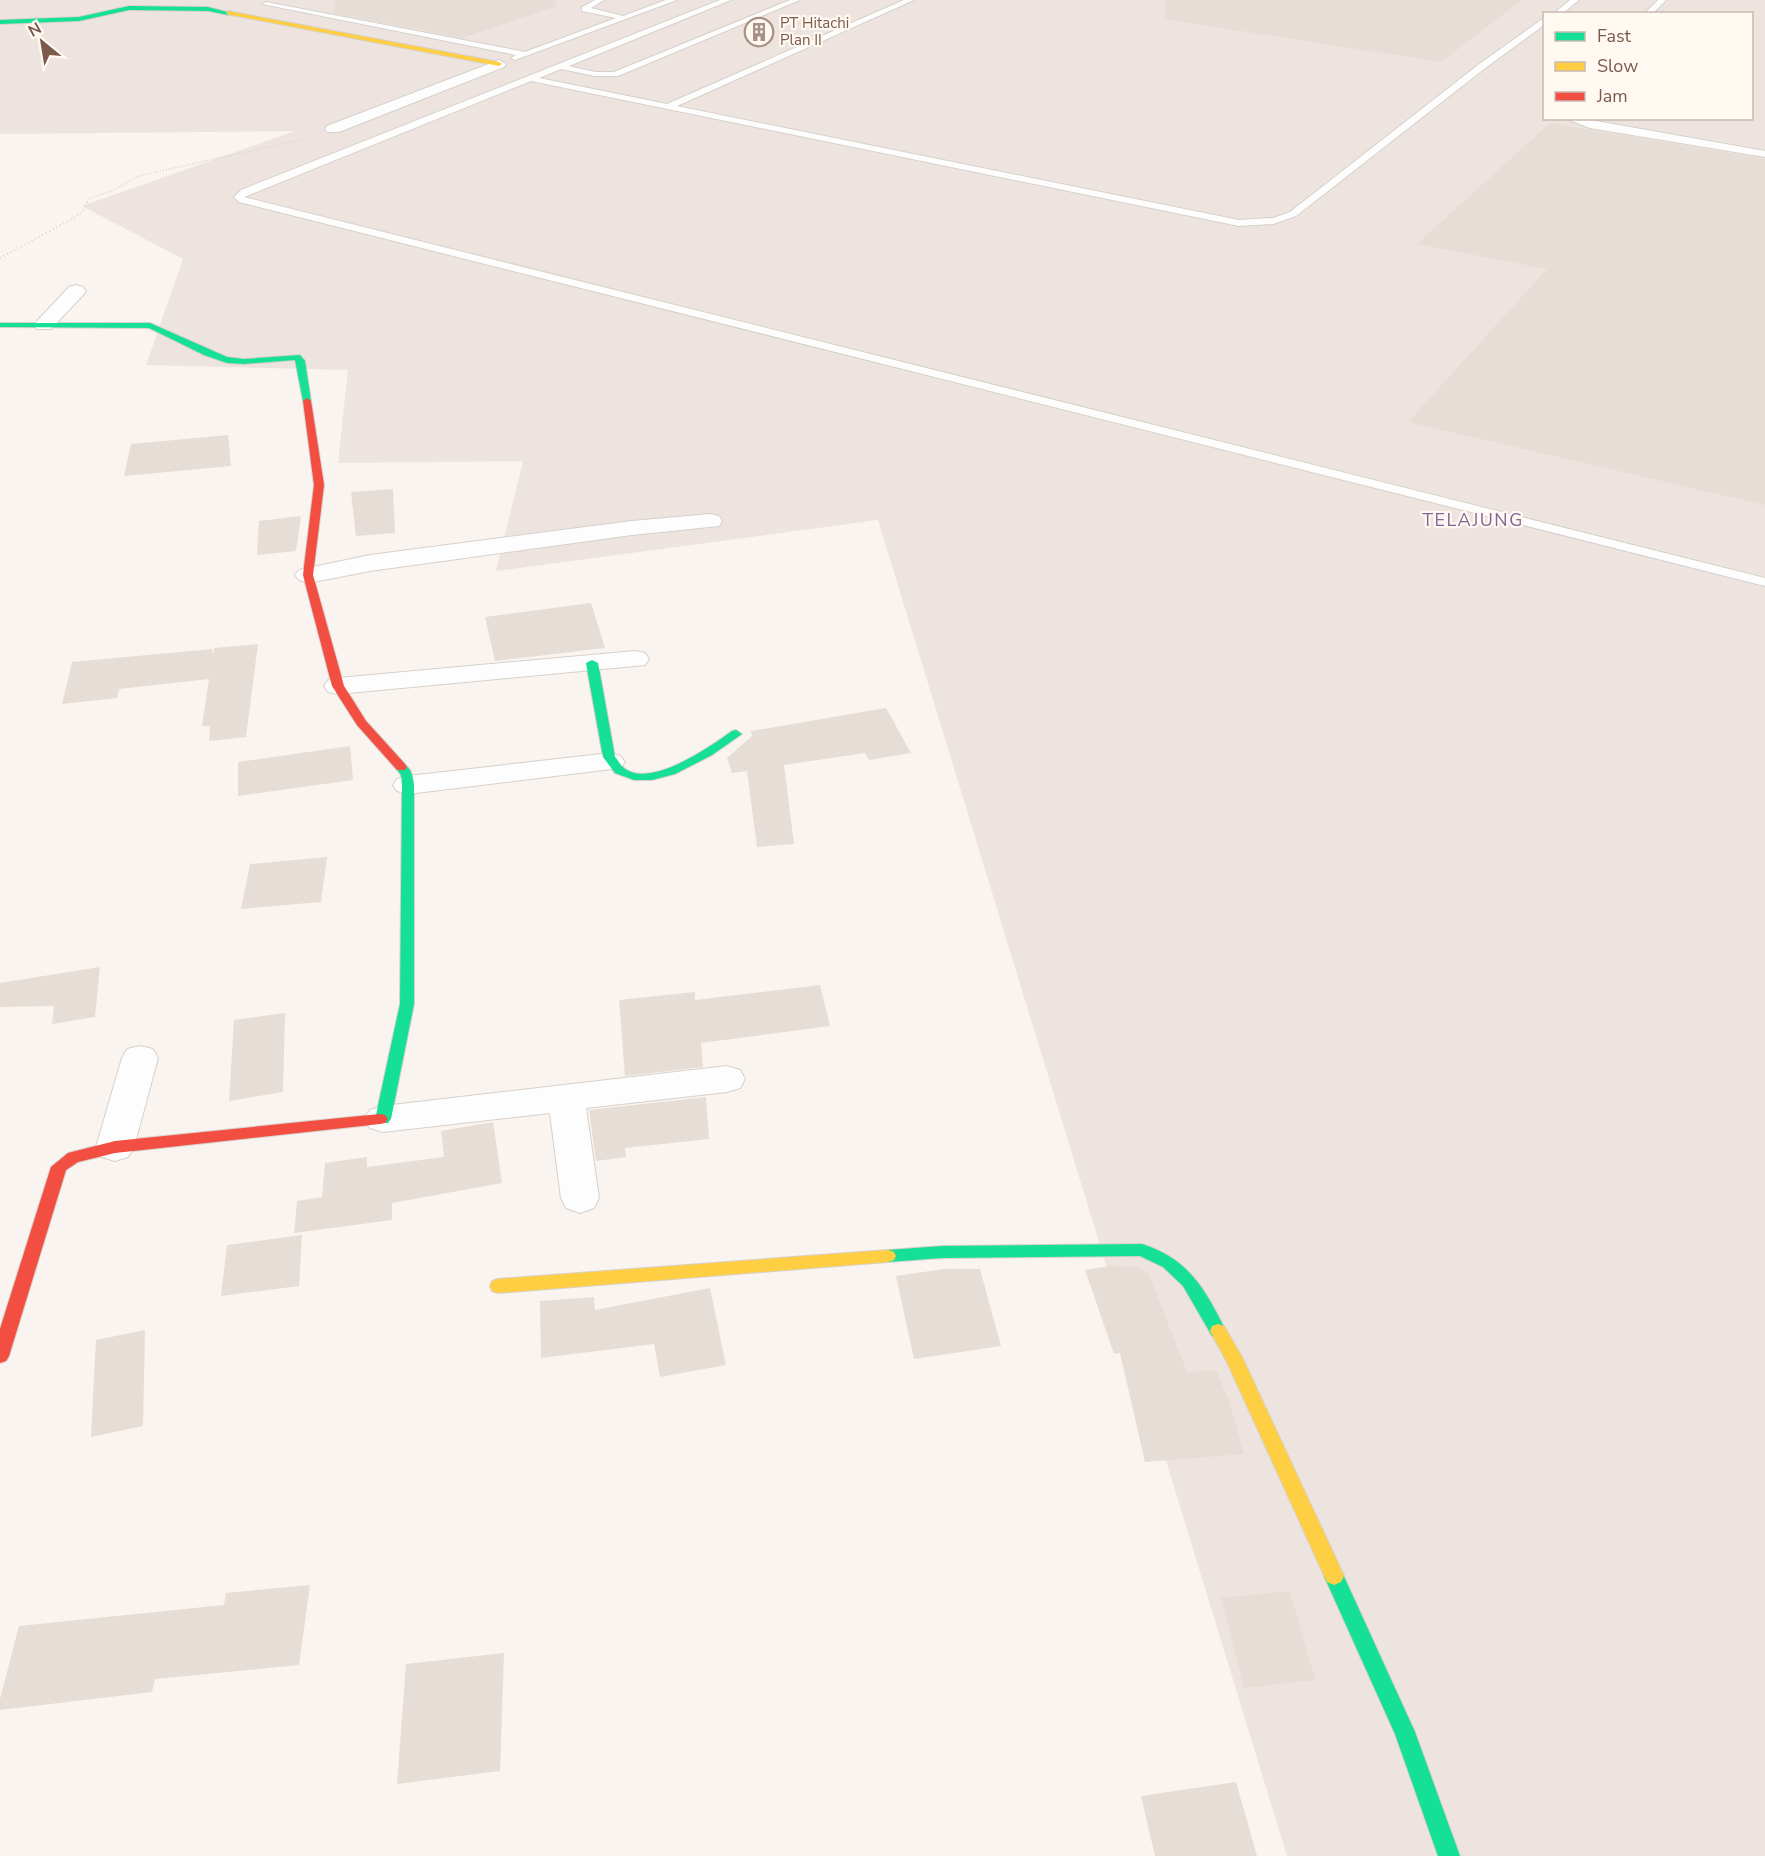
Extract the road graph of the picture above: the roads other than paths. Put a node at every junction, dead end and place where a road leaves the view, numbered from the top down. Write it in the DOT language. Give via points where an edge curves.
graph roads {
  1 [pos="600,0"];
  2 [pos="673,0"];
  3 [pos="727,0"];
  4 [pos="796,0"];
  5 [pos="910,0"];
  6 [pos="1575,0"];
  7 [pos="1662,0"];
  8 [pos="266,4"];
  9 [pos="1559,12"];
  10 [pos="1649,12"];
  11 [pos="624,19"];
  12 [pos="0,22"];
  13 [pos="1543,23"];
  14 [pos="525,54"];
  15 [pos="499,64"];
  16 [pos="558,66"];
  17 [pos="528,78"];
  18 [pos="667,107"];
  19 [pos="1574,120"];
  20 [pos="333,129"];
  21 [pos="1765,154"];
  22 [pos="76,291"];
  23 [pos="0,325"];
  24 [pos="45,325"];
  25 [pos="710,521"];
  26 [pos="308,575"];
  27 [pos="1765,582"];
  28 [pos="635,659"];
  29 [pos="592,663"];
  30 [pos="338,687"];
  31 [pos="736,734"];
  32 [pos="610,762"];
  33 [pos="408,785"];
  34 [pos="140,1058"];
  35 [pos="727,1079"];
  36 [pos="567,1097"];
  37 [pos="382,1119"];
  38 [pos="115,1147"];
  39 [pos="580,1198"];
  40 [pos="498,1286"];
  41 [pos="0,1356"];
  42 [pos="1449,1856"];
  1 -- 11 [label="lane" via="585,9"];
  2 -- 11 [label="lane"];
  3 -- 16 [label="lane"];
  4 -- 16 [label="lane" via="615,74"];
  5 -- 18 [label="lane"];
  6 -- 9 [label="lane"];
  7 -- 10 [label="lane"];
  8 -- 14 [label="lane"];
  11 -- 14 [label="lane"];
  12 -- 15 [label="street" via="79,19 122,8 208,9"];
  13 -- 18 [label="lane" via="1280,221 1239,223"];
  14 -- 15 [label="lane"];
  15 -- 20 [label="street"];
  16 -- 17 [label="lane"];
  17 -- 18 [label="lane"];
  17 -- 27 [label="lane" via="239,197"];
  19 -- 21 [label="lane"];
  22 -- 24 [label="street"];
  23 -- 24 [label="street"];
  24 -- 26 [label="street" via="150,326 166,329 225,360 297,357 301,362 319,484"];
  25 -- 26 [label="street" via="370,563"];
  26 -- 30 [label="street"];
  28 -- 29 [label="street"];
  29 -- 30 [label="street"];
  29 -- 32 [label="street"];
  30 -- 33 [label="street" via="361,723 407,774"];
  31 -- 32 [label="street" via="702,759 670,773 625,775"];
  32 -- 33 [label="street"];
  33 -- 37 [label="street" via="407,1004"];
  34 -- 38 [label="street"];
  35 -- 36 [label="street"];
  36 -- 37 [label="street"];
  36 -- 39 [label="street"];
  37 -- 38 [label="street"];
  38 -- 41 [label="street" via="81,1154 59,1167"];
  40 -- 42 [label="street" via="942,1252 1142,1250 1169,1262 1189,1281 1234,1359 1405,1732"];
}
